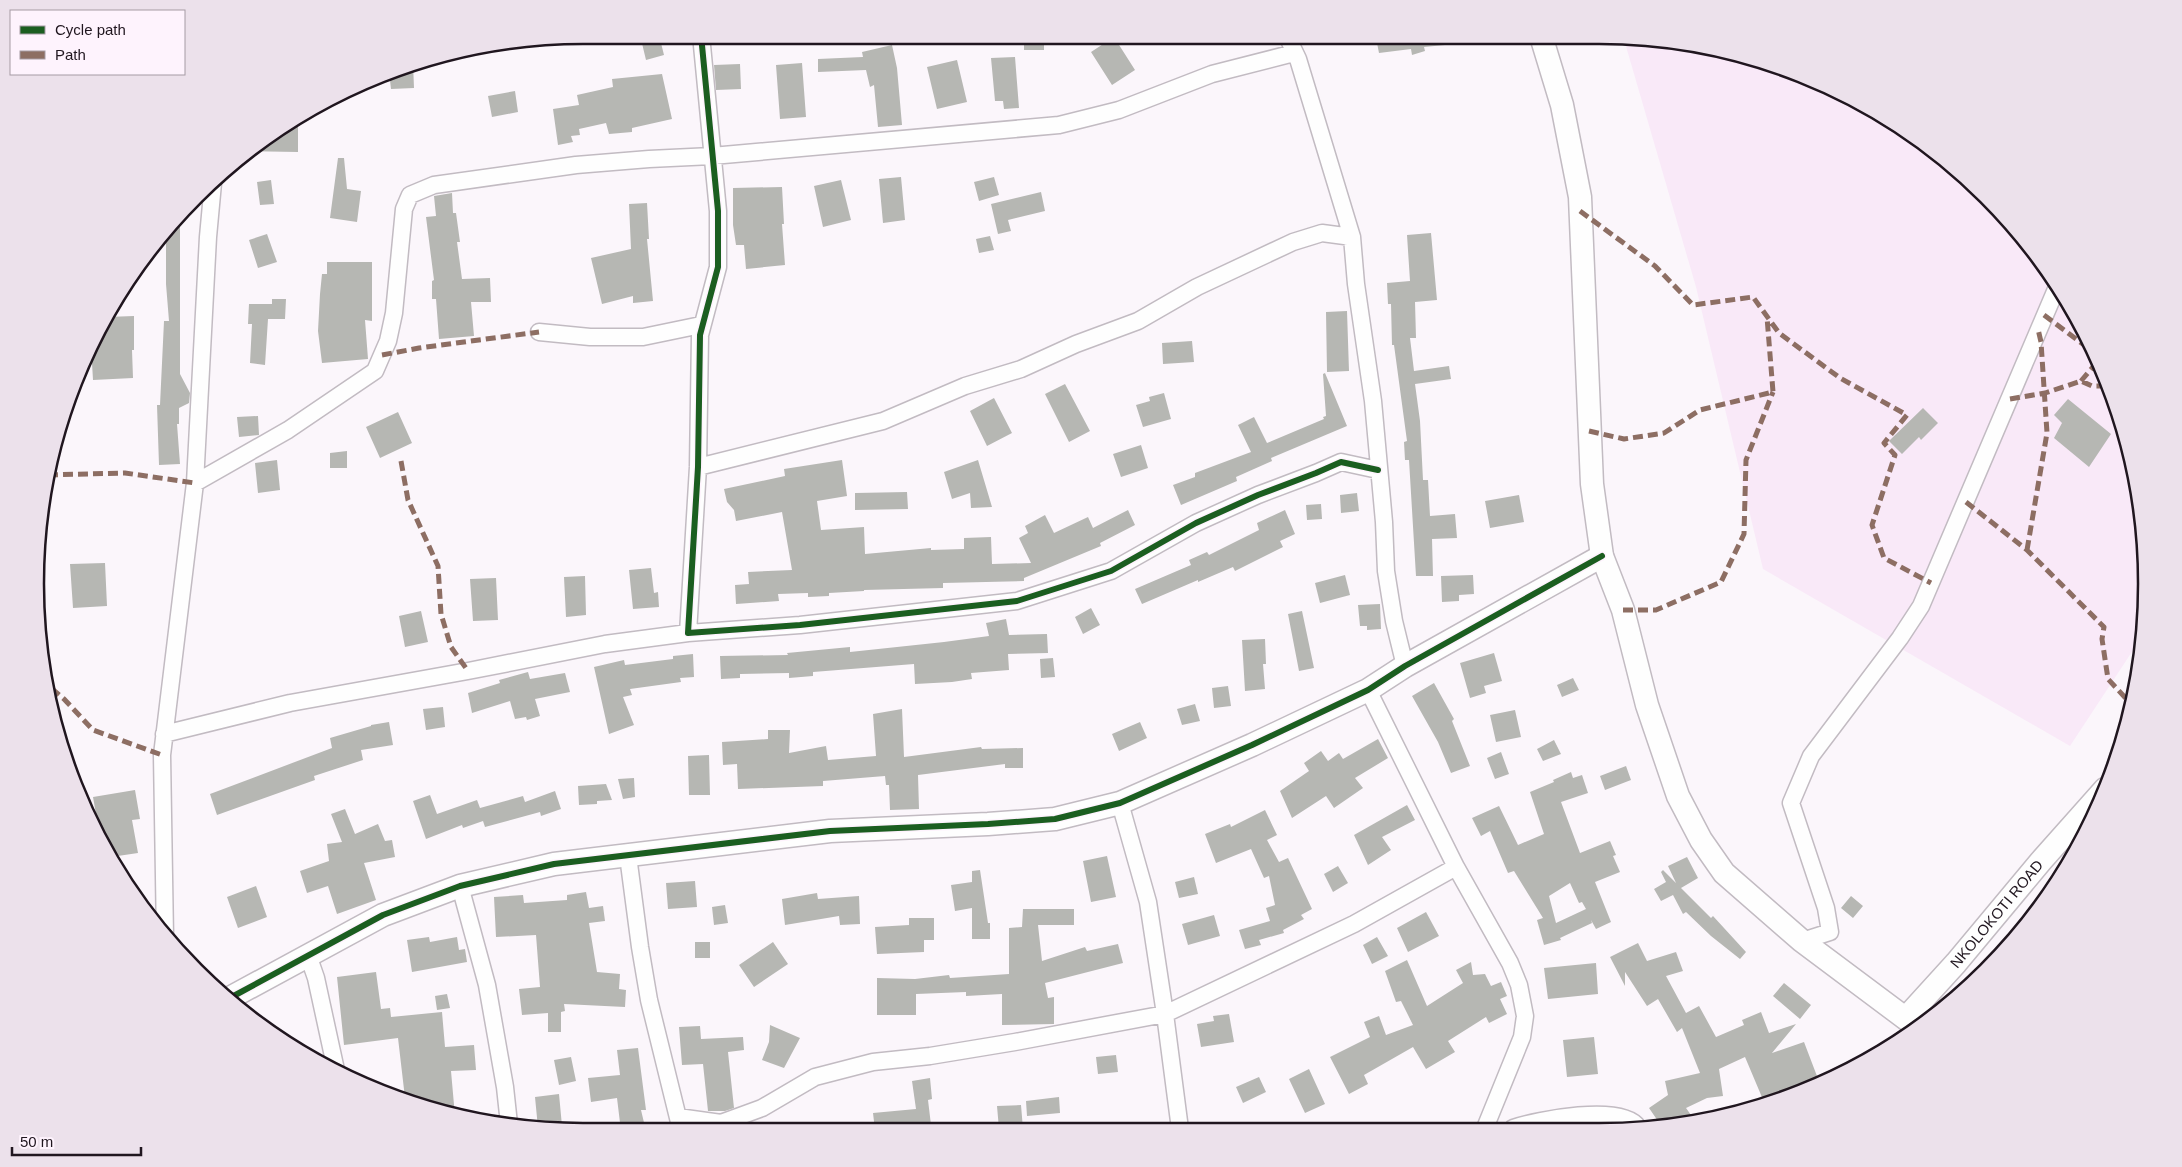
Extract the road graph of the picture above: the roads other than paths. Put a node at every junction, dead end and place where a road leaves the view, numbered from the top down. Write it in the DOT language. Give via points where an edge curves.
graph roads {
  1 [pos="702,44"];
  2 [pos="1290,44"];
  3 [pos="1543,44"];
  4 [pos="1294,53"];
  5 [pos="712,156"];
  6 [pos="212,193"];
  7 [pos="1352,237"];
  8 [pos="2054,295"];
  9 [pos="701,326"];
  10 [pos="539,332"];
  11 [pos="698,467"];
  12 [pos="1378,470"];
  13 [pos="195,483"];
  14 [pos="1602,556"];
  15 [pos="688,633"];
  16 [pos="1405,666"];
  17 [pos="1368,690"];
  18 [pos="164,734"];
  19 [pos="1120,803"];
  20 [pos="2090,807"];
  21 [pos="628,856"];
  22 [pos="1456,867"];
  23 [pos="460,886"];
  24 [pos="165,923"];
  25 [pos="1802,941"];
  26 [pos="308,955"];
  27 [pos="235,995"];
  28 [pos="1165,1014"];
  29 [pos="1912,1022"];
  30 [pos="334,1062"];
  31 [pos="508,1118"];
  32 [pos="1630,1122"];
  33 [pos="679,1123"];
  34 [pos="721,1123"];
  35 [pos="1179,1123"];
  36 [pos="1487,1123"];
  37 [pos="1526,1123"];
  1 -- 5 [label="street"];
  2 -- 4 [label="street"];
  3 -- 14 [label="street" via="1562,105 1580,197 1592,484"];
  4 -- 5 [label="street" via="1212,74 1119,110 1059,125"];
  4 -- 7 [label="street"];
  5 -- 9 [label="street" via="718,211 718,268"];
  5 -- 13 [label="street" via="576,165 434,185 410,195 404,209 394,313 388,341 375,371 288,430"];
  6 -- 13 [label="street"];
  7 -- 11 [label="street" via="1322,233 1292,242 1197,287 1138,321 1021,369 965,386 883,422"];
  7 -- 12 [label="street" via="1373,401"];
  8 -- 25 [label="street" via="1921,606 1811,756 1791,803 1826,908 1830,932"];
  9 -- 10 [label="street" via="643,337 590,337"];
  9 -- 11 [label="street"];
  11 -- 15 [label="street"];
  12 -- 15 [label="street" via="1341,462 1196,523 1111,571 1017,601 800,625"];
  12 -- 16 [label="street" via="1386,571"];
  13 -- 18 [label="street"];
  14 -- 16 [label="street"];
  14 -- 25 [label="street" via="1623,610 1647,705 1687,814 1724,873"];
  15 -- 18 [label="street" via="605,644 290,703"];
  16 -- 17 [label="street"];
  17 -- 19 [label="street"];
  17 -- 22 [label="street"];
  18 -- 24 [label="street"];
  19 -- 21 [label="street" via="1055,819 830,831"];
  19 -- 28 [label="street" via="1148,902"];
  20 -- 29 [label="street, NKOLOKOTI ROAD" via="1956,963"];
  21 -- 23 [label="street" via="554,864"];
  21 -- 33 [label="street" via="649,1000"];
  22 -- 28 [label="street" via="1354,924"];
  22 -- 36 [label="street" via="1510,963 1519,985 1525,1016 1522,1037"];
  23 -- 26 [label="street" via="383,915"];
  23 -- 31 [label="street" via="487,985"];
  25 -- 29 [label="street"];
  26 -- 27 [label="street"];
  26 -- 30 [label="street"];
  28 -- 34 [label="street" via="930,1056 873,1062 815,1077 762,1108"];
  28 -- 35 [label="street"];
  32 -- 37 [label="street" via="1623,1117 1604,1115"];
}
